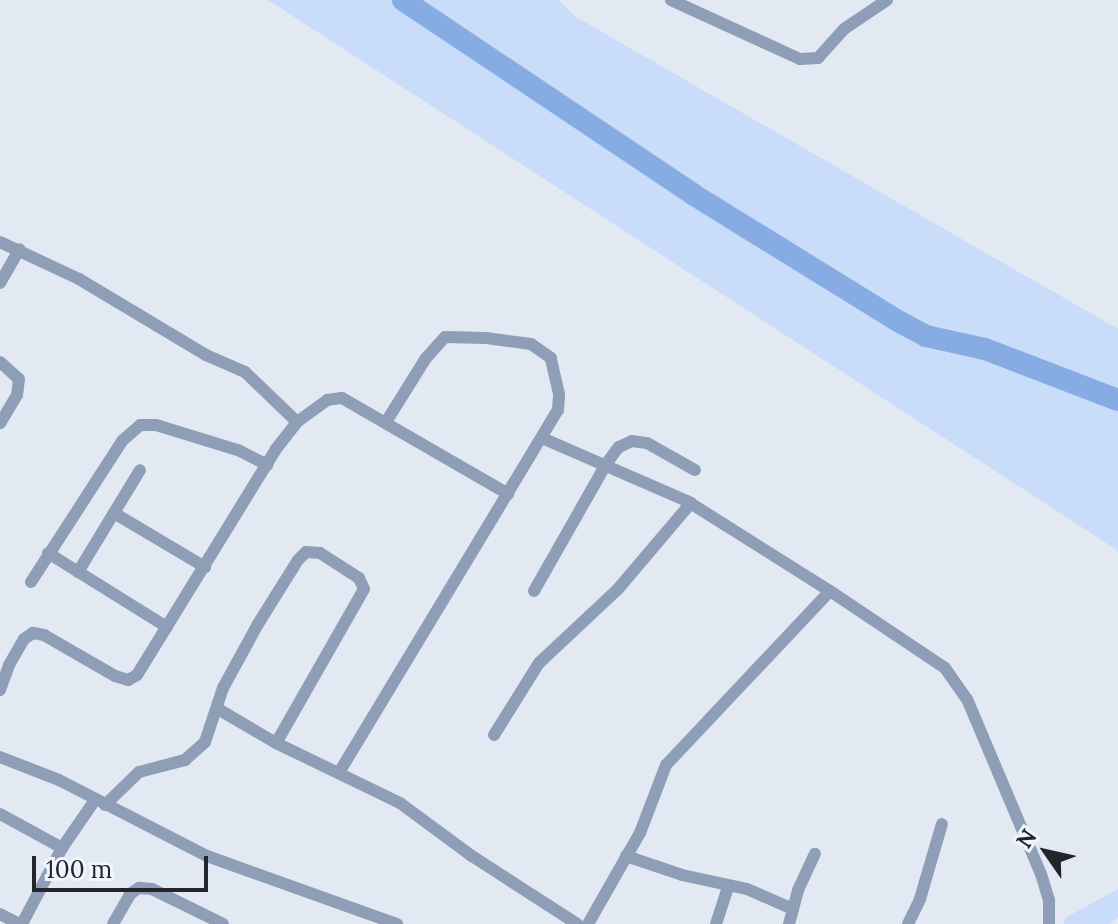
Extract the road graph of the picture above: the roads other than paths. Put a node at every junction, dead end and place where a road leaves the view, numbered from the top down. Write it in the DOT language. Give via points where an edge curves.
graph roads {
  1 [pos="671,0"];
  2 [pos="887,0"];
  3 [pos="0,242"];
  4 [pos="20,249"];
  5 [pos="0,283"];
  6 [pos="0,362"];
  7 [pos="297,422"];
  8 [pos="386,422"];
  9 [pos="0,423"];
  10 [pos="542,438"];
  11 [pos="606,464"];
  12 [pos="267,465"];
  13 [pos="140,470"];
  14 [pos="695,470"];
  15 [pos="508,494"];
  16 [pos="691,503"];
  17 [pos="114,513"];
  18 [pos="48,553"];
  19 [pos="205,567"];
  20 [pos="78,572"];
  21 [pos="31,582"];
  22 [pos="534,591"];
  23 [pos="830,591"];
  24 [pos="167,627"];
  25 [pos="0,690"];
  26 [pos="218,709"];
  27 [pos="494,735"];
  28 [pos="276,743"];
  29 [pos="0,757"];
  30 [pos="340,771"];
  31 [pos="100,802"];
  32 [pos="0,814"];
  33 [pos="942,824"];
  34 [pos="62,848"];
  35 [pos="815,854"];
  36 [pos="626,856"];
  37 [pos="728,887"];
  38 [pos="793,909"];
  39 [pos="0,914"];
  40 [pos="360,918"];
  41 [pos="21,924"];
  42 [pos="113,924"];
  43 [pos="223,924"];
  44 [pos="397,924"];
  45 [pos="577,924"];
  46 [pos="588,924"];
  47 [pos="716,924"];
  48 [pos="789,924"];
  49 [pos="908,924"];
  50 [pos="1049,924"];
  1 -- 2 [label="street" via="800,59 818,58 844,29"];
  3 -- 4 [label="street"];
  4 -- 5 [label="street"];
  4 -- 7 [label="street" via="245,372"];
  6 -- 9 [label="street" via="19,379 17,395"];
  7 -- 8 [label="street" via="327,400 342,398"];
  7 -- 12 [label="street"];
  8 -- 10 [label="street" via="445,337 486,338 531,344 551,358 558,410"];
  8 -- 15 [label="street"];
  10 -- 11 [label="street"];
  10 -- 15 [label="street"];
  11 -- 14 [label="street" via="619,447 632,441 647,443"];
  11 -- 16 [label="street"];
  11 -- 22 [label="street"];
  12 -- 18 [label="street" via="238,450 140,425 123,440"];
  12 -- 19 [label="street"];
  13 -- 17 [label="street"];
  15 -- 30 [label="street"];
  16 -- 23 [label="street"];
  16 -- 27 [label="street" via="618,589 539,663"];
  17 -- 19 [label="street"];
  17 -- 20 [label="street"];
  18 -- 20 [label="street"];
  18 -- 21 [label="street"];
  19 -- 24 [label="street"];
  20 -- 24 [label="street"];
  23 -- 36 [label="street" via="666,765"];
  23 -- 50 [label="street" via="955,680 1041,874"];
  24 -- 25 [label="street" via="137,675 128,680 33,633 24,639"];
  26 -- 28 [label="street"];
  26 -- 28 [label="street" via="223,688 298,560 306,552 320,553 359,578 364,589"];
  26 -- 31 [label="street" via="205,742 185,760 139,772"];
  28 -- 30 [label="street"];
  29 -- 31 [label="street"];
  30 -- 45 [label="street" via="400,803"];
  31 -- 34 [label="street"];
  31 -- 40 [label="street" via="220,862"];
  32 -- 34 [label="street"];
  33 -- 49 [label="street"];
  34 -- 41 [label="street"];
  35 -- 38 [label="street"];
  36 -- 37 [label="street"];
  36 -- 46 [label="street"];
  37 -- 38 [label="street" via="747,889"];
  37 -- 47 [label="street"];
  38 -- 48 [label="street"];
  39 -- 41 [label="street"];
  40 -- 44 [label="street"];
  42 -- 43 [label="street" via="139,888 152,889"];
}
